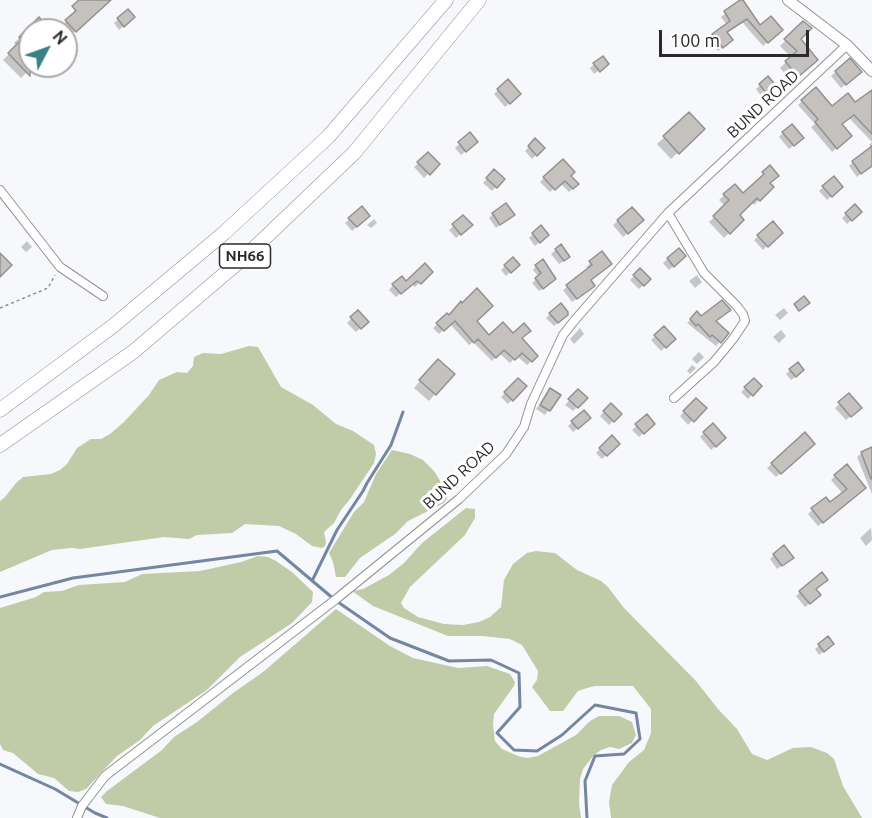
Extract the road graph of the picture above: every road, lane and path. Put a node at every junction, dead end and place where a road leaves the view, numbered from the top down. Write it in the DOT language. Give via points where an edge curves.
graph roads {
  1 [pos="446,0"];
  2 [pos="479,0"];
  3 [pos="788,0"];
  4 [pos="847,45"];
  5 [pos="872,71"];
  6 [pos="0,189"];
  7 [pos="668,213"];
  8 [pos="60,267"];
  9 [pos="103,296"];
  10 [pos="0,309"];
  11 [pos="674,398"];
  12 [pos="0,410"];
  13 [pos="0,445"];
  14 [pos="77,818"];
  1 -- 12 [label="highway, NH66" via="328,137 224,233 113,326"];
  2 -- 13 [label="highway, NH66" via="354,153 248,254 133,352"];
  3 -- 4 [label="main road"];
  4 -- 5 [label="main road"];
  4 -- 7 [label="street, BUND ROAD"];
  6 -- 8 [label="street"];
  7 -- 11 [label="street" via="704,273 736,305 745,321 714,362"];
  7 -- 14 [label="street, BUND ROAD" via="563,335 524,428 506,454 459,499 335,600 105,776"];
  8 -- 9 [label="street"];
  8 -- 10 [label="path" via="48,288"];
}
